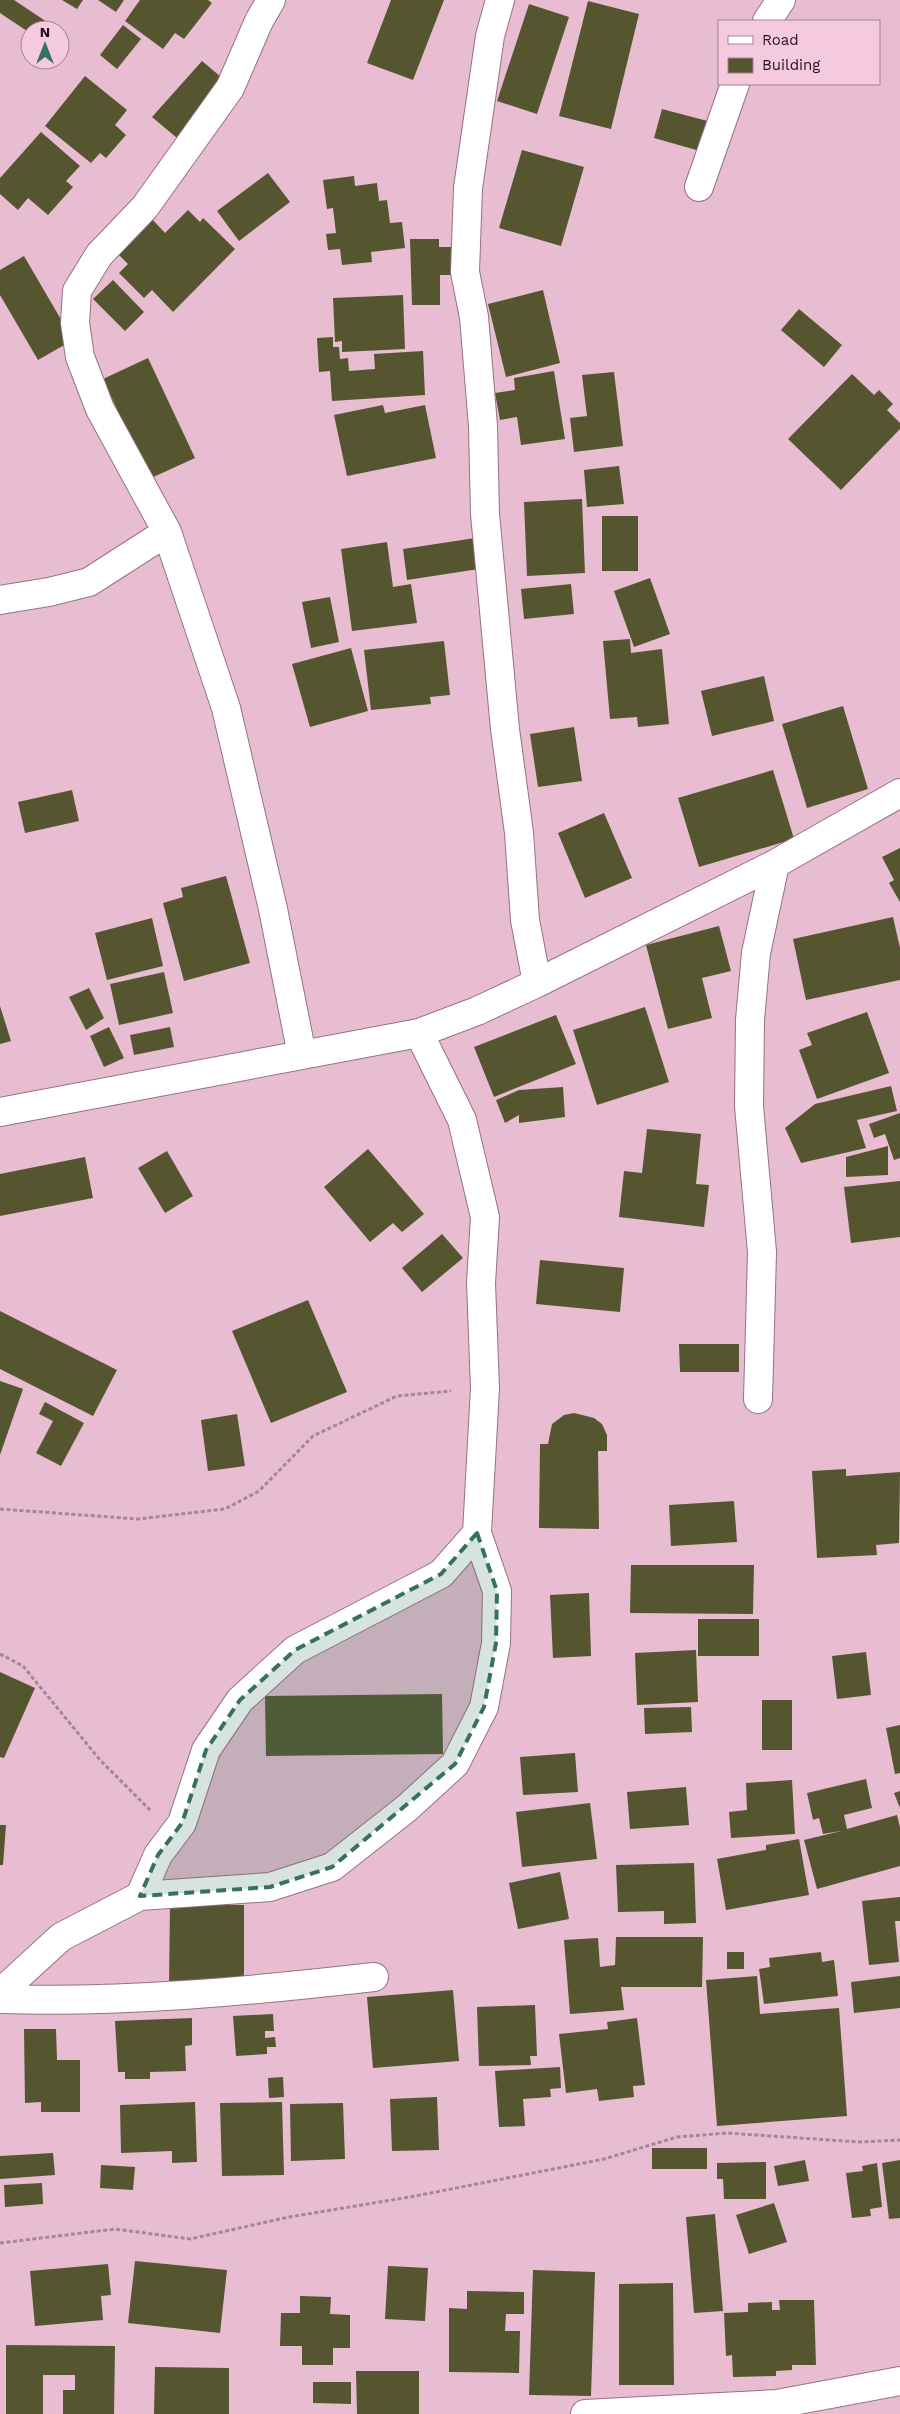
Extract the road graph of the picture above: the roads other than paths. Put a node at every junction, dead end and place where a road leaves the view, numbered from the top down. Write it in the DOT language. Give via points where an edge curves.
graph roads {
  1 [pos="271,0"];
  2 [pos="500,0"];
  3 [pos="780,0"];
  4 [pos="768,20"];
  5 [pos="735,85"];
  6 [pos="699,187"];
  7 [pos="166,532"];
  8 [pos="0,600"];
  9 [pos="900,793"];
  10 [pos="775,864"];
  11 [pos="537,983"];
  12 [pos="419,1033"];
  13 [pos="302,1055"];
  14 [pos="0,1112"];
  15 [pos="758,1399"];
  16 [pos="477,1533"];
  17 [pos="140,1896"];
  18 [pos="374,1977"];
  19 [pos="0,1993"];
  20 [pos="0,2000"];
  21 [pos="900,2381"];
  22 [pos="585,2414"];
  1 -- 7 [label="street" via="230,88 145,207 99,255 77,291 75,323 80,357 100,409"];
  2 -- 11 [label="street" via="490,36 468,188 465,272 474,317 483,426 485,514 505,730 525,920"];
  3 -- 4 [label="street"];
  5 -- 6 [label="street"];
  7 -- 8 [label="street" via="89,582"];
  7 -- 13 [label="street" via="226,708 274,909"];
  9 -- 10 [label="street"];
  10 -- 11 [label="street"];
  10 -- 15 [label="street" via="756,953 750,1020 749,1106 762,1252"];
  11 -- 12 [label="street"];
  12 -- 13 [label="street"];
  12 -- 16 [label="street" via="462,1120 485,1217 481,1283 485,1388"];
  13 -- 14 [label="street"];
  16 -- 17 [label="street" via="441,1574 295,1650 240,1700 206,1750 182,1823 158,1855"];
  16 -- 17 [label="street" via="497,1591 496,1643 484,1707 455,1764 407,1808 332,1867 270,1887"];
  17 -- 19 [label="street" via="61,1937"];
  18 -- 20 [label="street" via="234,1993 54,2001"];
  21 -- 22 [label="street" via="777,2404"];
}
